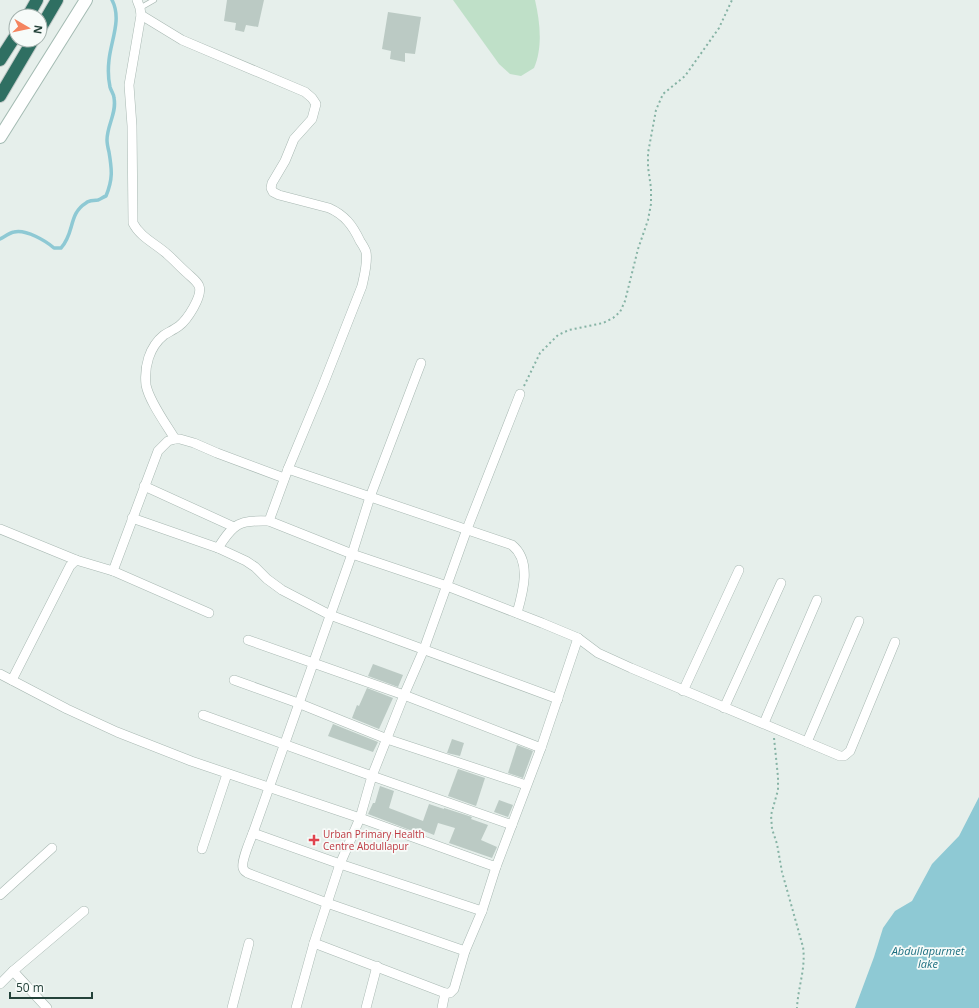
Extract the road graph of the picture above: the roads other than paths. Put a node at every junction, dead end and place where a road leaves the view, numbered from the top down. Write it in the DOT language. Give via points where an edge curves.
graph roads {
  1 [pos="57,0"];
  2 [pos="86,0"];
  3 [pos="154,0"];
  4 [pos="139,7"];
  5 [pos="48,15"];
  6 [pos="8,48"];
  7 [pos="28,48"];
  8 [pos="0,60"];
  9 [pos="0,96"];
  10 [pos="0,137"];
  11 [pos="421,363"];
  12 [pos="520,394"];
  13 [pos="175,438"];
  14 [pos="288,468"];
  15 [pos="284,478"];
  16 [pos="144,486"];
  17 [pos="370,497"];
  18 [pos="132,518"];
  19 [pos="269,521"];
  20 [pos="234,527"];
  21 [pos="0,529"];
  22 [pos="467,529"];
  23 [pos="218,548"];
  24 [pos="352,554"];
  25 [pos="76,560"];
  26 [pos="739,570"];
  27 [pos="113,571"];
  28 [pos="781,583"];
  29 [pos="447,586"];
  30 [pos="817,600"];
  31 [pos="209,613"];
  32 [pos="517,613"];
  33 [pos="330,615"];
  34 [pos="859,620"];
  35 [pos="578,638"];
  36 [pos="248,640"];
  37 [pos="895,642"];
  38 [pos="424,649"];
  39 [pos="313,662"];
  40 [pos="0,674"];
  41 [pos="12,680"];
  42 [pos="234,680"];
  43 [pos="683,691"];
  44 [pos="404,695"];
  45 [pos="558,699"];
  46 [pos="298,703"];
  47 [pos="724,708"];
  48 [pos="203,715"];
  49 [pos="768,725"];
  50 [pos="387,739"];
  51 [pos="807,742"];
  52 [pos="285,744"];
  53 [pos="541,748"];
  54 [pos="227,774"];
  55 [pos="372,776"];
  56 [pos="526,785"];
  57 [pos="269,788"];
  58 [pos="360,818"];
  59 [pos="512,825"];
  60 [pos="253,833"];
  61 [pos="52,848"];
  62 [pos="202,849"];
  63 [pos="340,864"];
  64 [pos="496,867"];
  65 [pos="0,896"];
  66 [pos="327,903"];
  67 [pos="482,911"];
  68 [pos="84,912"];
  69 [pos="314,942"];
  70 [pos="249,944"];
  71 [pos="466,951"];
  72 [pos="377,966"];
  73 [pos="13,971"];
  74 [pos="0,984"];
  75 [pos="445,993"];
  76 [pos="47,1008"];
  77 [pos="232,1008"];
  78 [pos="296,1008"];
  79 [pos="366,1008"];
  80 [pos="442,1008"];
  1 -- 5 [label="highway"];
  2 -- 10 [label="street"];
  3 -- 4 [label="lane"];
  4 -- 13 [label="street" via="129,90 133,224 195,281 200,293 186,320 164,335 148,358 146,385 150,397"];
  4 -- 14 [label="street" via="178,38 305,92 312,98 316,104 312,120 291,143 271,188 279,195 329,208 344,216 356,231 366,252 362,286"];
  6 -- 8 [label="highway"];
  7 -- 9 [label="highway"];
  11 -- 17 [label="street"];
  12 -- 22 [label="street"];
  13 -- 15 [label="street" via="194,442"];
  13 -- 16 [label="street" via="158,451"];
  14 -- 15 [label="street"];
  14 -- 17 [label="street"];
  15 -- 19 [label="street"];
  16 -- 18 [label="street"];
  16 -- 20 [label="street"];
  17 -- 22 [label="street"];
  17 -- 24 [label="street"];
  18 -- 23 [label="street"];
  18 -- 27 [label="street"];
  19 -- 20 [label="street" via="244,522"];
  19 -- 24 [label="street"];
  20 -- 23 [label="street"];
  21 -- 25 [label="street"];
  22 -- 29 [label="street"];
  22 -- 32 [label="street" via="512,545 521,555 524,582"];
  23 -- 33 [label="street" via="246,561 282,590"];
  24 -- 29 [label="street"];
  24 -- 33 [label="street"];
  25 -- 27 [label="street"];
  25 -- 41 [label="street" via="65,575"];
  26 -- 43 [label="street"];
  27 -- 31 [label="street"];
  28 -- 47 [label="street"];
  29 -- 32 [label="street"];
  29 -- 38 [label="street"];
  30 -- 49 [label="street"];
  32 -- 35 [label="street"];
  33 -- 38 [label="street"];
  33 -- 39 [label="street"];
  34 -- 51 [label="street"];
  35 -- 43 [label="street" via="598,653"];
  35 -- 45 [label="street"];
  36 -- 39 [label="street"];
  37 -- 51 [label="street" via="848,754 840,756"];
  38 -- 44 [label="street"];
  38 -- 45 [label="street"];
  39 -- 44 [label="street"];
  39 -- 46 [label="street"];
  40 -- 41 [label="street"];
  41 -- 54 [label="street" via="67,710"];
  42 -- 46 [label="street"];
  43 -- 47 [label="street"];
  44 -- 50 [label="street"];
  44 -- 53 [label="street"];
  45 -- 53 [label="street"];
  46 -- 50 [label="street"];
  46 -- 52 [label="street"];
  47 -- 49 [label="street"];
  48 -- 52 [label="street"];
  49 -- 51 [label="street"];
  50 -- 55 [label="street"];
  50 -- 56 [label="street"];
  52 -- 55 [label="street"];
  52 -- 57 [label="street"];
  53 -- 56 [label="street"];
  54 -- 57 [label="street"];
  54 -- 62 [label="street"];
  55 -- 58 [label="street"];
  55 -- 59 [label="street"];
  56 -- 59 [label="street"];
  57 -- 58 [label="street"];
  57 -- 60 [label="street"];
  58 -- 63 [label="street"];
  58 -- 64 [label="street"];
  59 -- 64 [label="street"];
  60 -- 63 [label="street"];
  60 -- 66 [label="street" via="243,861 246,873"];
  61 -- 65 [label="street"];
  63 -- 66 [label="street"];
  63 -- 67 [label="street"];
  64 -- 67 [label="street"];
  66 -- 69 [label="street"];
  66 -- 71 [label="street"];
  67 -- 71 [label="street"];
  68 -- 73 [label="street"];
  69 -- 72 [label="street"];
  69 -- 78 [label="street"];
  70 -- 77 [label="street"];
  71 -- 75 [label="street" via="454,989 450,993"];
  72 -- 75 [label="street"];
  72 -- 79 [label="street"];
  73 -- 74 [label="street"];
  73 -- 76 [label="street"];
  75 -- 80 [label="street"];
}
